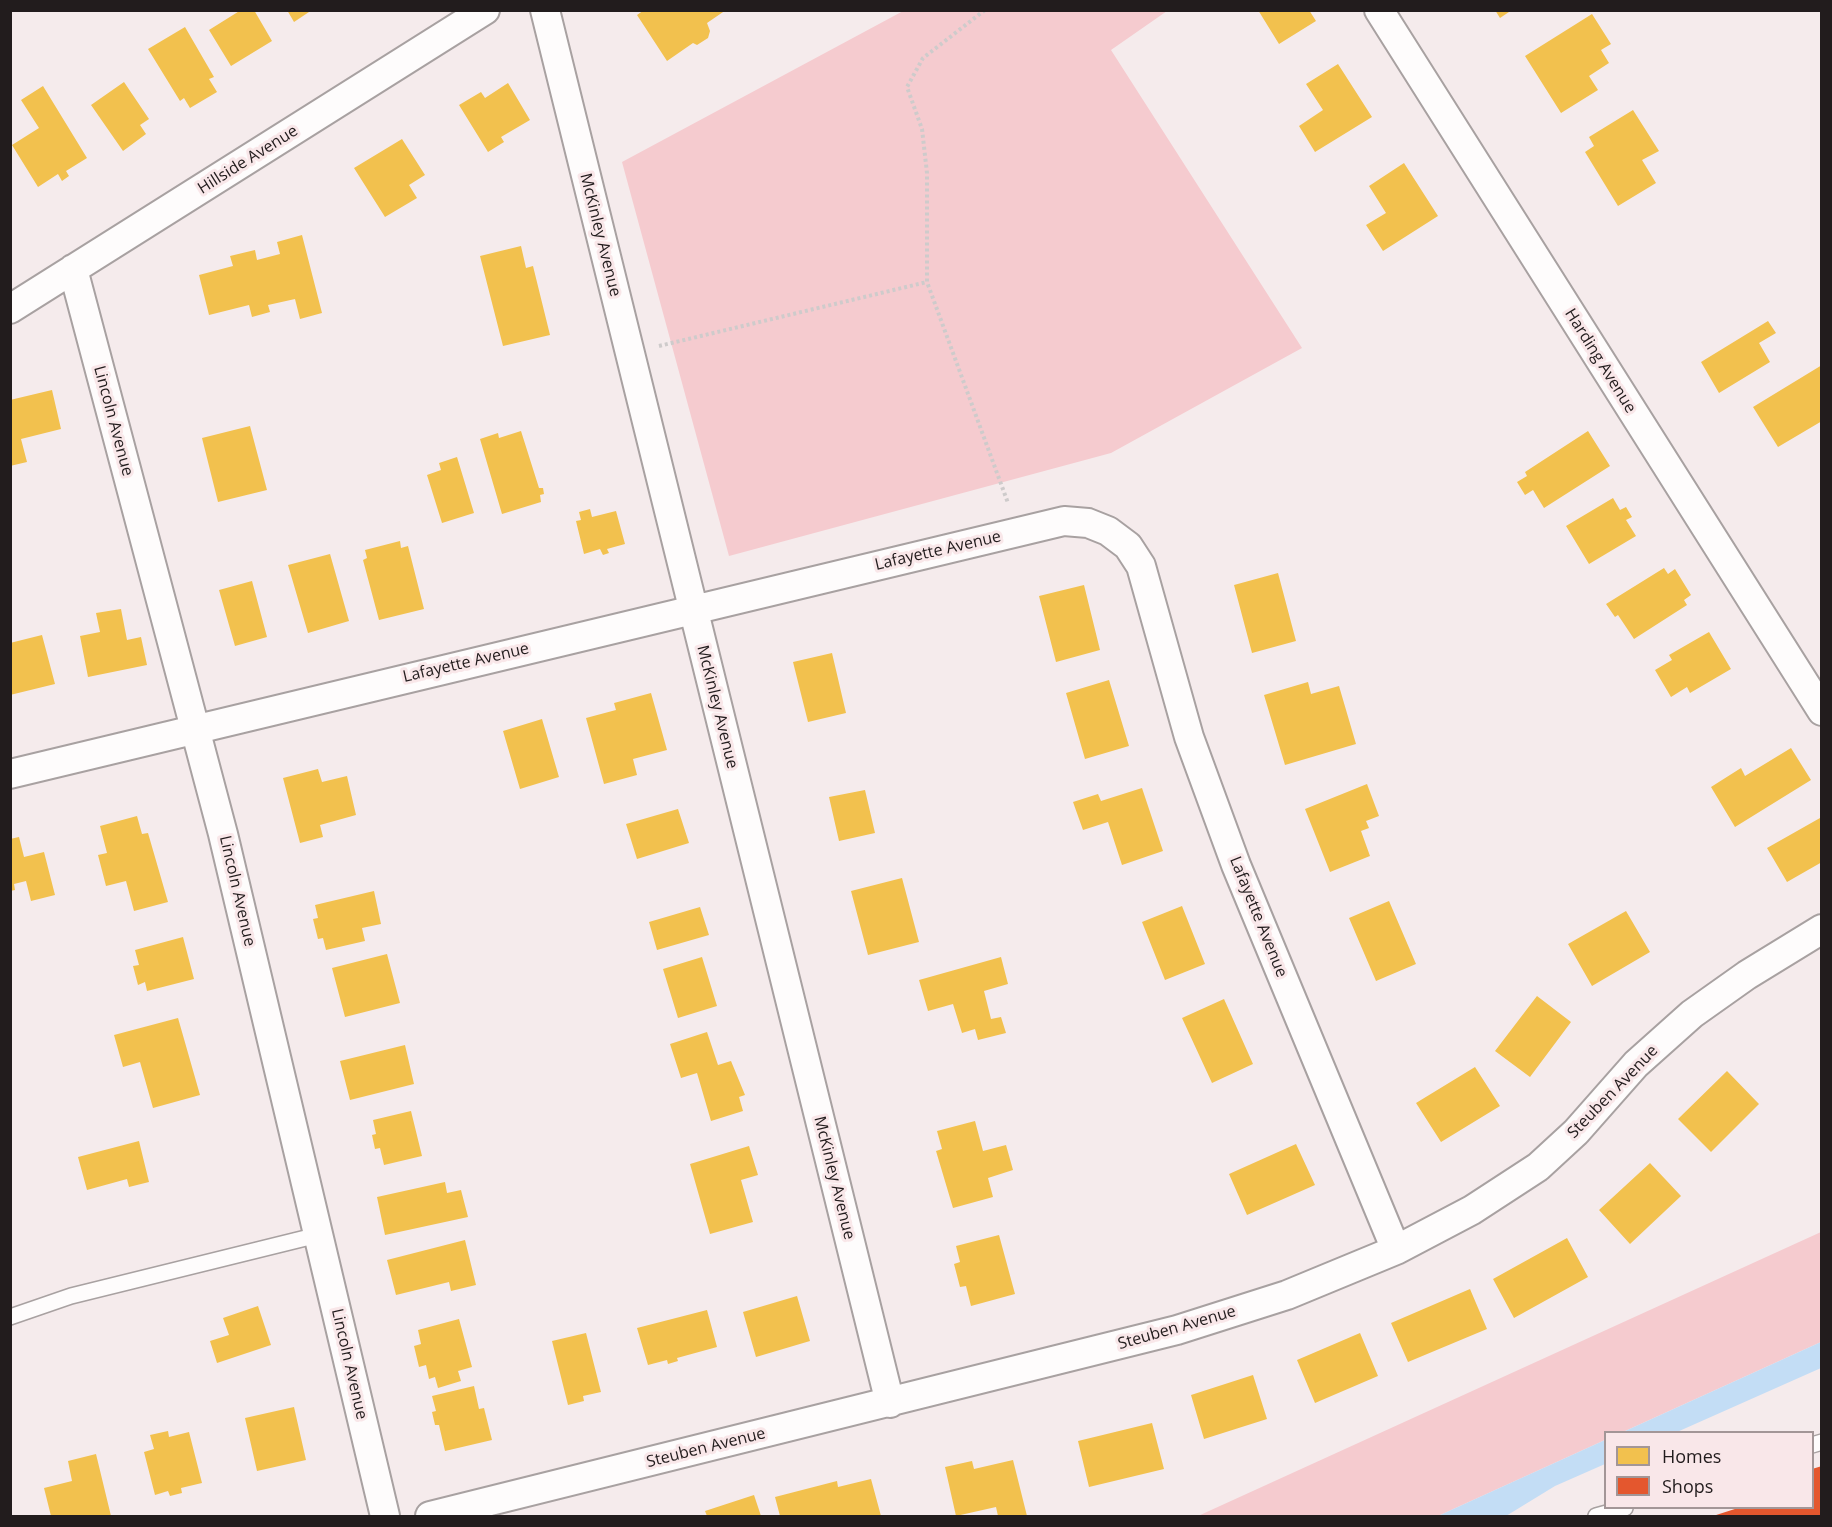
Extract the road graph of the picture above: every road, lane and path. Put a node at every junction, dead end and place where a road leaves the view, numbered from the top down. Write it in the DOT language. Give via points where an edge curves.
graph roads {
  1 [pos="485,10"];
  2 [pos="544,10"];
  3 [pos="985,10"];
  4 [pos="1379,10"];
  5 [pos="73,269"];
  6 [pos="927,282"];
  7 [pos="10,309"];
  8 [pos="629,354"];
  9 [pos="1019,532"];
  10 [pos="693,609"];
  11 [pos="1821,711"];
  12 [pos="196,731"];
  13 [pos="10,774"];
  14 [pos="1821,929"];
  15 [pos="318,1235"];
  16 [pos="1396,1250"];
  17 [pos="10,1317"];
  18 [pos="890,1402"];
  19 [pos="1621,1509"];
  20 [pos="385,1516"];
  21 [pos="430,1516"];
  22 [pos="1596,1516"];
  1 -- 5 [label="street, Hillside Avenue"];
  2 -- 8 [label="street, McKinley Avenue"];
  3 -- 6 [label="path" via="923,58 907,87 922,129 927,173"];
  4 -- 11 [label="street, Harding Avenue"];
  5 -- 7 [label="street, Hillside Avenue"];
  5 -- 12 [label="street, Lincoln Avenue"];
  6 -- 8 [label="path"];
  6 -- 9 [label="path"];
  8 -- 10 [label="street, McKinley Avenue"];
  9 -- 10 [label="street, Lafayette Avenue"];
  9 -- 16 [label="street, Lafayette Avenue" via="1064,521 1088,523 1108,531 1128,546 1141,566 1189,737 1236,865"];
  10 -- 12 [label="street, Lafayette Avenue"];
  10 -- 18 [label="street, McKinley Avenue"];
  12 -- 13 [label="street, Lafayette Avenue"];
  12 -- 15 [label="street, Lincoln Avenue"];
  14 -- 16 [label="street, Steuben Avenue" via="1692,1014 1636,1064 1576,1132 1538,1167 1472,1210"];
  15 -- 17 [label="lane" via="71,1296"];
  15 -- 20 [label="street, Lincoln Avenue"];
  16 -- 18 [label="street, Steuben Avenue" via="1287,1295 1177,1330"];
  18 -- 21 [label="street, Steuben Avenue"];
  19 -- 22 [label="lane"];
}
